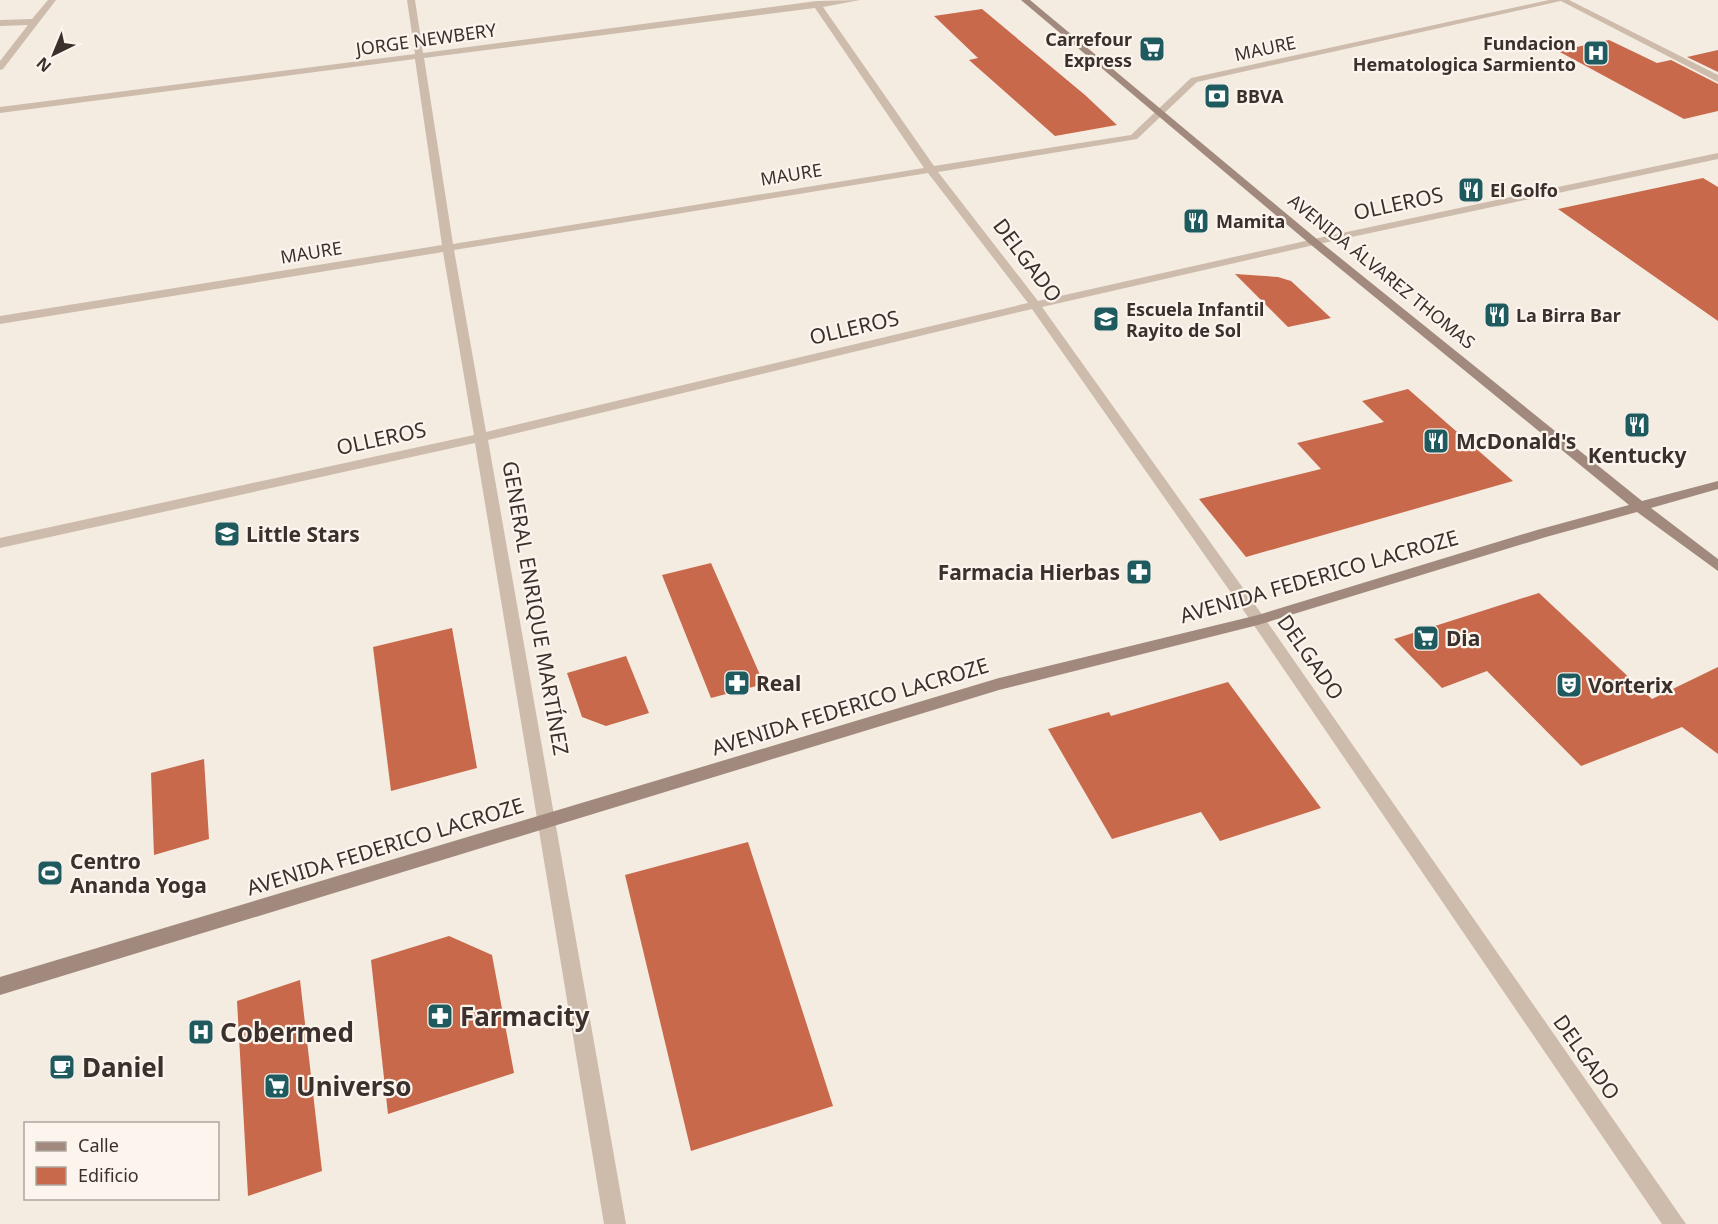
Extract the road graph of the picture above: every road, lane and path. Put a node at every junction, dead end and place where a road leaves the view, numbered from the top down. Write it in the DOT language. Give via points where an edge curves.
graph roads {
  1 [pos="52,0"];
  2 [pos="411,0"];
  3 [pos="856,0"];
  4 [pos="1025,0"];
  5 [pos="1562,0"];
  6 [pos="817,4"];
  7 [pos="33,22"];
  8 [pos="0,23"];
  9 [pos="420,57"];
  10 [pos="0,67"];
  11 [pos="1718,79"];
  12 [pos="0,110"];
  13 [pos="1161,113"];
  14 [pos="1718,156"];
  15 [pos="931,170"];
  16 [pos="1314,242"];
  17 [pos="448,247"];
  18 [pos="1035,305"];
  19 [pos="0,320"];
  20 [pos="482,437"];
  21 [pos="1718,485"];
  22 [pos="1639,506"];
  23 [pos="0,543"];
  24 [pos="1718,567"];
  25 [pos="1258,620"];
  26 [pos="548,821"];
  27 [pos="0,986"];
  28 [pos="615,1224"];
  29 [pos="1675,1224"];
  1 -- 7 [label="street"];
  2 -- 9 [label="street, GENERAL ENRIQUE MARTÍNEZ"];
  3 -- 6 [label="street, JORGE NEWBERY"];
  4 -- 13 [label="main road, AVENIDA ÁLVAREZ THOMAS"];
  5 -- 11 [label="street"];
  5 -- 13 [label="street, MAURE" via="1194,80"];
  6 -- 9 [label="street, JORGE NEWBERY"];
  6 -- 15 [label="street, DELGADO"];
  7 -- 8 [label="street"];
  7 -- 10 [label="street"];
  9 -- 12 [label="street, JORGE NEWBERY"];
  9 -- 17 [label="street, GENERAL ENRIQUE MARTÍNEZ"];
  13 -- 15 [label="street, MAURE" via="1134,137"];
  13 -- 16 [label="main road, AVENIDA ÁLVAREZ THOMAS"];
  14 -- 16 [label="street, OLLEROS"];
  15 -- 17 [label="street, MAURE"];
  15 -- 18 [label="street, DELGADO"];
  16 -- 18 [label="street, OLLEROS"];
  16 -- 22 [label="main road, AVENIDA ÁLVAREZ THOMAS"];
  17 -- 19 [label="street, MAURE"];
  17 -- 20 [label="street, GENERAL ENRIQUE MARTÍNEZ"];
  18 -- 20 [label="street, OLLEROS"];
  18 -- 25 [label="street, DELGADO"];
  20 -- 23 [label="street, OLLEROS"];
  20 -- 26 [label="street, GENERAL ENRIQUE MARTÍNEZ"];
  21 -- 22 [label="main road, AVENIDA FEDERICO LACROZE"];
  22 -- 24 [label="main road, AVENIDA ÁLVAREZ THOMAS"];
  22 -- 25 [label="main road, AVENIDA FEDERICO LACROZE"];
  25 -- 26 [label="main road, AVENIDA FEDERICO LACROZE" via="999,684"];
  25 -- 29 [label="street, DELGADO"];
  26 -- 27 [label="main road, AVENIDA FEDERICO LACROZE"];
  26 -- 28 [label="street, GENERAL ENRIQUE MARTÍNEZ"];
}
